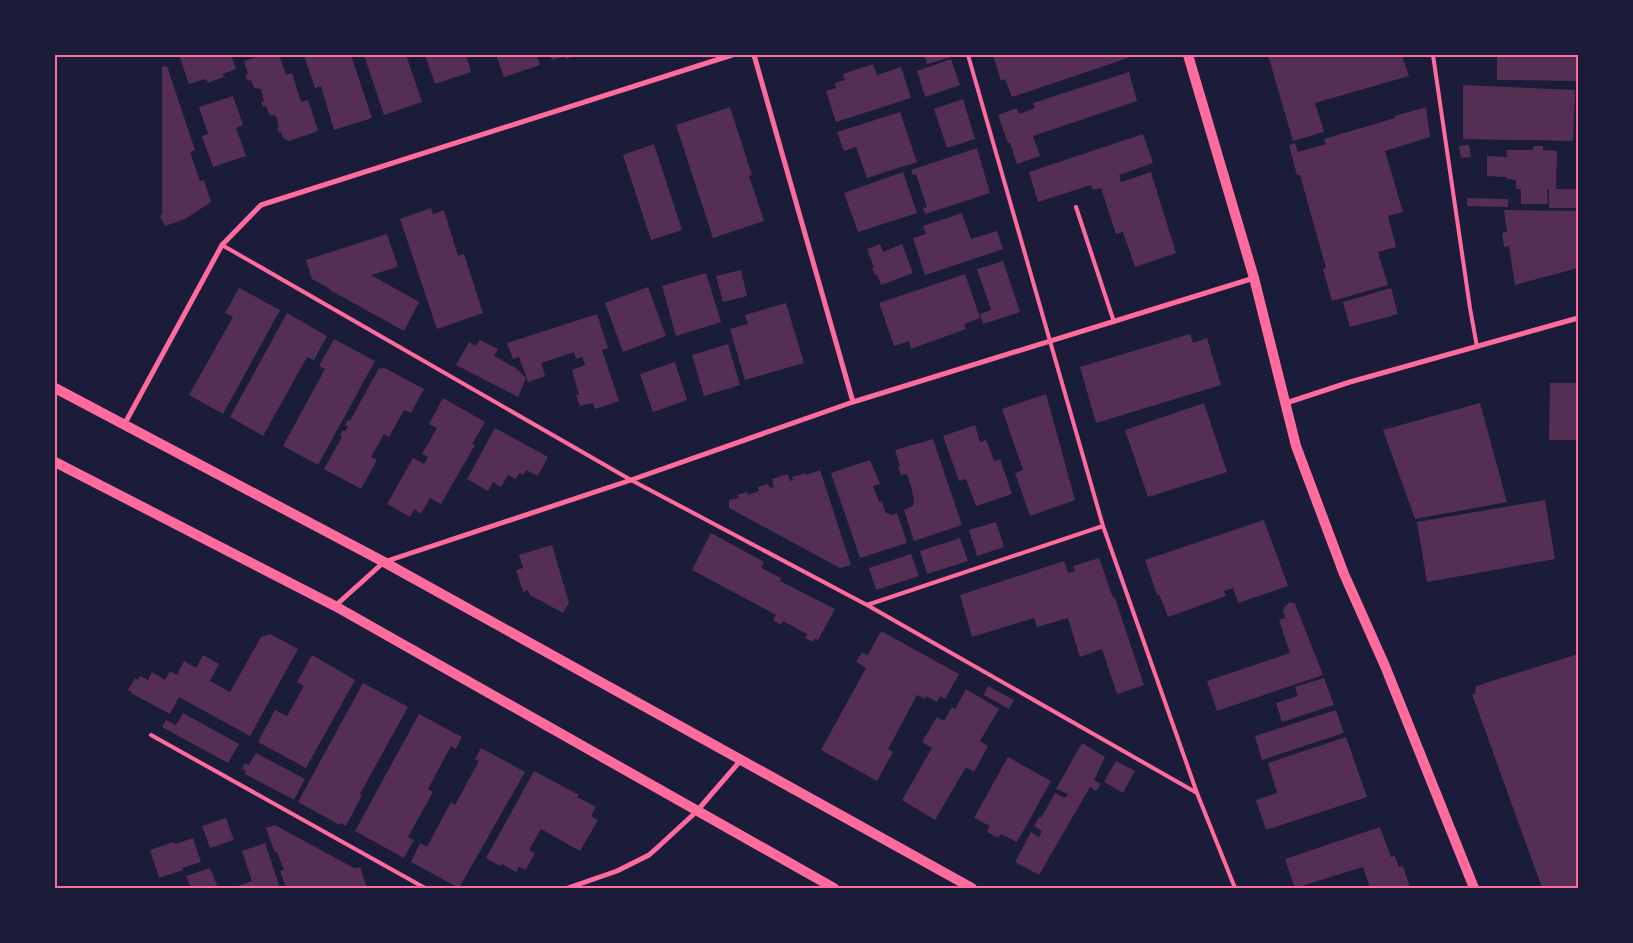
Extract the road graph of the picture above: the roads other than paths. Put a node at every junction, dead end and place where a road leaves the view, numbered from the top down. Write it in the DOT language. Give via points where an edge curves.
graph roads {
  1 [pos="732,55"];
  2 [pos="754,55"];
  3 [pos="968,55"];
  4 [pos="1188,55"];
  5 [pos="1433,55"];
  6 [pos="1076,207"];
  7 [pos="222,245"];
  8 [pos="1254,278"];
  9 [pos="1578,318"];
  10 [pos="1114,322"];
  11 [pos="1050,341"];
  12 [pos="1477,347"];
  13 [pos="55,388"];
  14 [pos="853,402"];
  15 [pos="1285,403"];
  16 [pos="124,425"];
  17 [pos="55,462"];
  18 [pos="630,480"];
  19 [pos="1103,526"];
  20 [pos="384,562"];
  21 [pos="867,604"];
  22 [pos="335,606"];
  23 [pos="151,735"];
  24 [pos="742,760"];
  25 [pos="1197,792"];
  26 [pos="696,812"];
  27 [pos="425,888"];
  28 [pos="568,888"];
  29 [pos="834,888"];
  30 [pos="972,888"];
  31 [pos="1235,888"];
  32 [pos="1474,888"];
  1 -- 7 [label="street" via="261,205"];
  2 -- 14 [label="street"];
  3 -- 11 [label="lane"];
  4 -- 8 [label="main road"];
  5 -- 12 [label="lane"];
  6 -- 10 [label="lane"];
  7 -- 16 [label="street"];
  7 -- 18 [label="lane"];
  8 -- 10 [label="street"];
  8 -- 15 [label="main road"];
  9 -- 12 [label="street"];
  10 -- 11 [label="street"];
  11 -- 14 [label="street"];
  11 -- 19 [label="lane"];
  12 -- 15 [label="street"];
  13 -- 16 [label="main road"];
  14 -- 18 [label="street"];
  15 -- 32 [label="main road" via="1296,446 1344,574 1385,666"];
  16 -- 20 [label="main road"];
  17 -- 22 [label="main road"];
  18 -- 20 [label="street"];
  18 -- 21 [label="lane"];
  19 -- 21 [label="lane"];
  19 -- 25 [label="lane"];
  20 -- 22 [label="street"];
  20 -- 24 [label="main road"];
  21 -- 25 [label="lane"];
  22 -- 26 [label="main road"];
  23 -- 27 [label="lane"];
  24 -- 26 [label="street"];
  24 -- 30 [label="main road"];
  25 -- 31 [label="lane"];
  26 -- 28 [label="street" via="649,854 617,871"];
  26 -- 29 [label="main road"];
}
